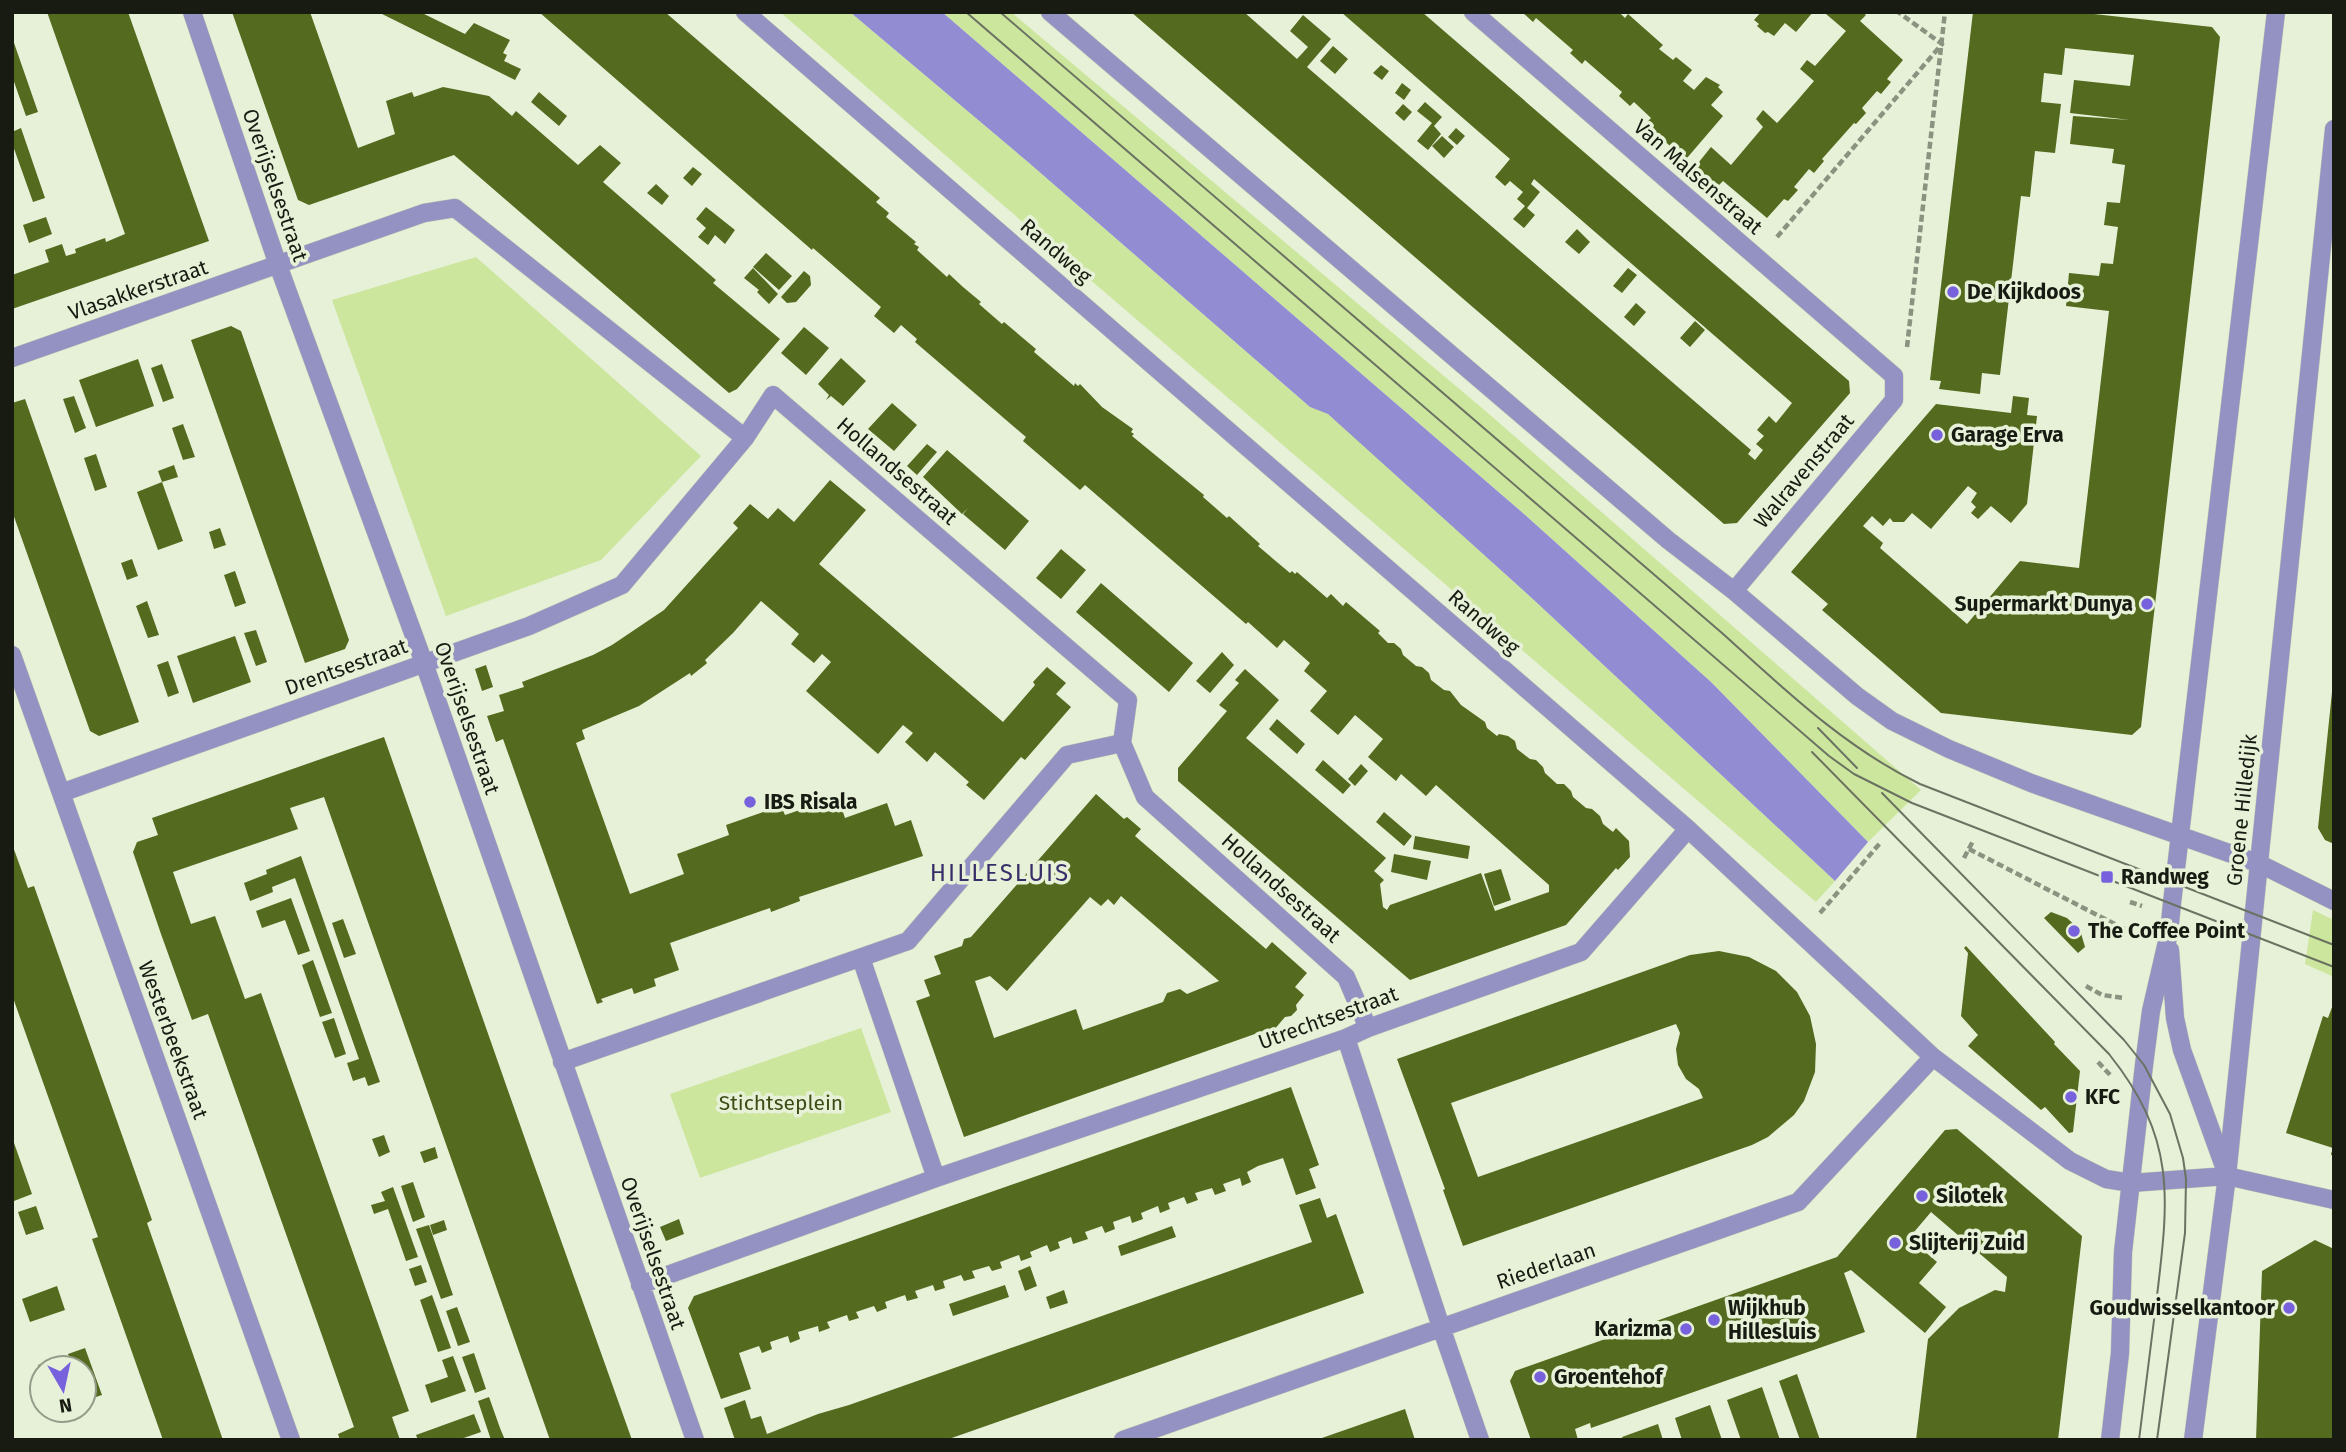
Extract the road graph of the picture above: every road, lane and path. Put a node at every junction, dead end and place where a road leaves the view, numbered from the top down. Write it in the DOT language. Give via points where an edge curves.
graph roads {
  1 [pos="192,12"];
  2 [pos="745,12"];
  3 [pos="1050,12"];
  4 [pos="1473,12"];
  5 [pos="1898,12"];
  6 [pos="1945,12"];
  7 [pos="2276,12"];
  8 [pos="1942,44"];
  9 [pos="2334,129"];
  10 [pos="2330,199"];
  11 [pos="1758,259"];
  12 [pos="278,265"];
  13 [pos="12,358"];
  14 [pos="1894,376"];
  15 [pos="745,438"];
  16 [pos="1734,590"];
  17 [pos="12,655"];
  18 [pos="424,663"];
  19 [pos="1122,743"];
  20 [pos="61,793"];
  21 [pos="1688,829"];
  22 [pos="2180,836"];
  23 [pos="1973,841"];
  24 [pos="1881,842"];
  25 [pos="1969,849"];
  26 [pos="1964,858"];
  27 [pos="2260,864"];
  28 [pos="2334,901"];
  29 [pos="2130,902"];
  30 [pos="2142,906"];
  31 [pos="2169,933"];
  32 [pos="1802,935"];
  33 [pos="2138,936"];
  34 [pos="861,958"];
  35 [pos="2086,986"];
  36 [pos="2130,999"];
  37 [pos="1368,1028"];
  38 [pos="1346,1038"];
  39 [pos="1933,1057"];
  40 [pos="562,1062"];
  41 [pos="2098,1062"];
  42 [pos="2118,1084"];
  43 [pos="2227,1176"];
  44 [pos="936,1178"];
  45 [pos="2131,1183"];
  46 [pos="2334,1200"];
  47 [pos="640,1285"];
  48 [pos="1441,1327"];
  49 [pos="291,1440"];
  50 [pos="695,1440"];
  51 [pos="1123,1440"];
  52 [pos="1480,1440"];
  53 [pos="2110,1440"];
  54 [pos="2193,1440"];
  1 -- 12 [label="street, Overijselsestraat"];
  2 -- 21 [label="street, Randweg"];
  3 -- 16 [label="street" via="1668,540"];
  4 -- 11 [label="street, Van Malsenstraat"];
  5 -- 8 [label="path"];
  6 -- 8 [label="path"];
  7 -- 22 [label="street"];
  8 -- 11 [label="path"];
  8 -- 14 [label="path" via="1907,354"];
  9 -- 10 [label="street, Groene Hilledijk"];
  10 -- 27 [label="street, Groene Hilledijk"];
  11 -- 14 [label="street, Van Malsenstraat"];
  12 -- 13 [label="street, Vlasakkerstraat"];
  12 -- 15 [label="street" via="424,213 456,208"];
  12 -- 18 [label="street, Overijselsestraat"];
  14 -- 16 [label="street, Walravenstraat" via="1894,400"];
  15 -- 18 [label="street, Drentsestraat" via="622,585 529,626"];
  15 -- 19 [label="street, Hollandsestraat" via="773,395 1128,700"];
  16 -- 22 [label="street" via="1892,721 2031,783"];
  17 -- 20 [label="street, Westerbeekstraat"];
  18 -- 20 [label="street, Drentsestraat"];
  18 -- 40 [label="street, Overijselsestraat"];
  19 -- 34 [label="street" via="1067,755 908,941"];
  19 -- 37 [label="street, Hollandsestraat" via="1145,797 1346,977"];
  20 -- 49 [label="street, Westerbeekstraat"];
  21 -- 32 [label="street, Randweg"];
  21 -- 37 [label="street, Utrechtsestraat" via="1581,952"];
  22 -- 27 [label="street"];
  22 -- 31 [label="street"];
  23 -- 25 [label="path"];
  24 -- 32 [label="path"];
  25 -- 26 [label="path"];
  25 -- 33 [label="path"];
  27 -- 28 [label="street"];
  27 -- 43 [label="street, Groene Hilledijk"];
  29 -- 30 [label="path"];
  31 -- 43 [label="street" via="2182,1050"];
  31 -- 45 [label="street" via="2151,1010"];
  32 -- 39 [label="street, Randweg"];
  34 -- 40 [label="street"];
  34 -- 44 [label="street"];
  35 -- 36 [label="path" via="2102,995"];
  37 -- 38 [label="street, Utrechtsestraat"];
  38 -- 44 [label="street, Utrechtsestraat"];
  38 -- 48 [label="street"];
  39 -- 45 [label="street, Randweg" via="2070,1160 2106,1179"];
  39 -- 48 [label="street, Riederlaan" via="1798,1202"];
  40 -- 47 [label="street, Overijselsestraat"];
  41 -- 42 [label="path"];
  43 -- 45 [label="street, Randweg"];
  43 -- 46 [label="street, Randweg"];
  43 -- 54 [label="street, Groene Hilledijk"];
  44 -- 47 [label="street"];
  45 -- 53 [label="street"];
  47 -- 50 [label="street, Overijselsestraat"];
  48 -- 51 [label="street, Riederlaan"];
  48 -- 52 [label="street"];
}
